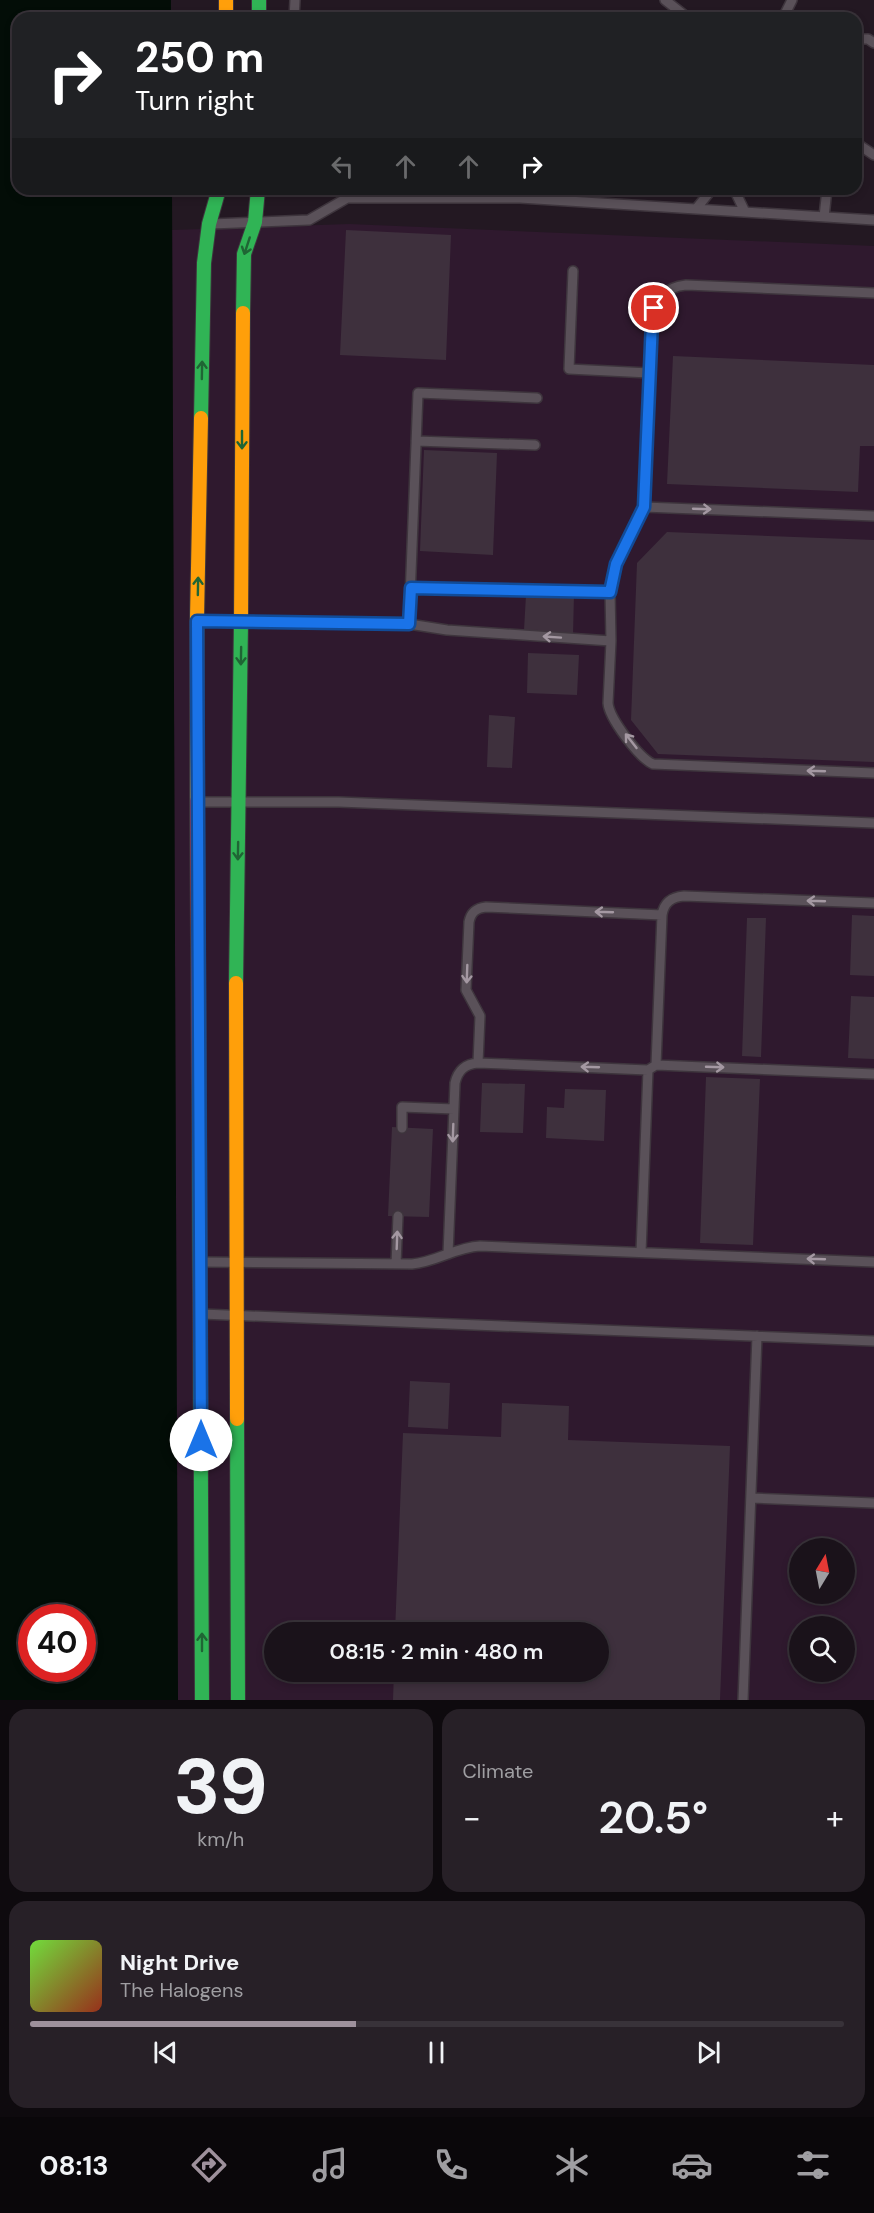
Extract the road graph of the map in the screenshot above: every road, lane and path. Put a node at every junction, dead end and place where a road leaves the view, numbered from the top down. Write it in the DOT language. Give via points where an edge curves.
graph roads {
  1 [pos="665,0"];
  2 [pos="680,12"];
  3 [pos="217,195"];
  4 [pos="257,195"];
  5 [pos="450,195"];
  6 [pos="540,195"];
  7 [pos="707,195"];
  8 [pos="737,195"];
  9 [pos="826,195"];
  10 [pos="696,209"];
  11 [pos="745,212"];
  12 [pos="824,217"];
  13 [pos="874,220"];
  14 [pos="255,222"];
  15 [pos="209,224"];
  16 [pos="573,271"];
  17 [pos="874,293"];
  18 [pos="649,373"];
  19 [pos="537,398"];
  20 [pos="416,441"];
  21 [pos="535,446"];
  22 [pos="644,507"];
  23 [pos="874,516"];
  24 [pos="411,588"];
  25 [pos="610,592"];
  26 [pos="197,621"];
  27 [pos="241,621"];
  28 [pos="409,624"];
  29 [pos="611,641"];
  30 [pos="874,773"];
  31 [pos="197,802"];
  32 [pos="239,802"];
  33 [pos="874,823"];
  34 [pos="874,903"];
  35 [pos="662,915"];
  36 [pos="478,1063"];
  37 [pos="652,1067"];
  38 [pos="874,1074"];
  39 [pos="454,1109"];
  40 [pos="402,1128"];
  41 [pos="398,1216"];
  42 [pos="641,1252"];
  43 [pos="448,1254"];
  44 [pos="199,1262"];
  45 [pos="874,1262"];
  46 [pos="237,1263"];
  47 [pos="396,1264"];
  48 [pos="200,1314"];
  49 [pos="237,1315"];
  50 [pos="757,1336"];
  51 [pos="874,1341"];
  52 [pos="751,1498"];
  53 [pos="874,1503"];
  54 [pos="202,1700"];
  55 [pos="238,1700"];
  56 [pos="743,1700"];
  1 -- 2 [label="lane"];
  3 -- 15 [label="street"];
  4 -- 14 [label="street"];
  5 -- 14 [label="lane" via="347,198 309,220"];
  6 -- 10 [label="lane"];
  7 -- 10 [label="lane"];
  8 -- 11 [label="lane"];
  9 -- 12 [label="lane"];
  10 -- 11 [label="lane"];
  11 -- 12 [label="lane"];
  12 -- 13 [label="lane"];
  14 -- 15 [label="lane"];
  14 -- 27 [label="street, one-way" via="244,254"];
  26 -- 15 [label="street, one-way" via="204,263"];
  16 -- 18 [label="lane" via="568,369"];
  17 -- 18 [label="lane" via="686,285 672,288 660,296 654,308"];
  18 -- 22 [label="lane"];
  19 -- 20 [label="lane" via="418,393"];
  20 -- 21 [label="lane"];
  20 -- 24 [label="lane"];
  22 -- 23 [label="lane, one-way"];
  22 -- 25 [label="lane" via="616,564"];
  24 -- 25 [label="lane"];
  24 -- 28 [label="lane"];
  25 -- 29 [label="lane"];
  26 -- 27 [label="lane"];
  26 -- 31 [label="street"];
  27 -- 28 [label="lane"];
  27 -- 32 [label="street, one-way"];
  29 -- 28 [label="lane, one-way"];
  30 -- 29 [label="lane, one-way" via="649,763 610,712"];
  31 -- 32 [label="lane"];
  31 -- 44 [label="street"];
  32 -- 33 [label="lane" via="339,802"];
  32 -- 46 [label="street, one-way"];
  34 -- 35 [label="lane, one-way" via="684,896 669,900"];
  35 -- 36 [label="lane, one-way" via="476,910 469,922 466,990 480,1016"];
  35 -- 37 [label="lane"];
  37 -- 36 [label="lane, one-way"];
  36 -- 39 [label="lane" via="459,1072"];
  37 -- 38 [label="lane, one-way"];
  37 -- 42 [label="lane"];
  39 -- 40 [label="lane" via="402,1107"];
  39 -- 43 [label="lane, one-way"];
  47 -- 41 [label="lane, one-way"];
  42 -- 43 [label="lane" via="480,1246"];
  45 -- 42 [label="lane, one-way"];
  43 -- 47 [label="lane" via="418,1264"];
  44 -- 46 [label="lane"];
  44 -- 48 [label="street"];
  46 -- 47 [label="lane"];
  46 -- 49 [label="street"];
  48 -- 49 [label="lane"];
  54 -- 48 [label="street, one-way"];
  49 -- 50 [label="lane"];
  49 -- 55 [label="street"];
  50 -- 51 [label="lane"];
  50 -- 52 [label="lane"];
  52 -- 53 [label="lane"];
  52 -- 56 [label="lane"];
}
